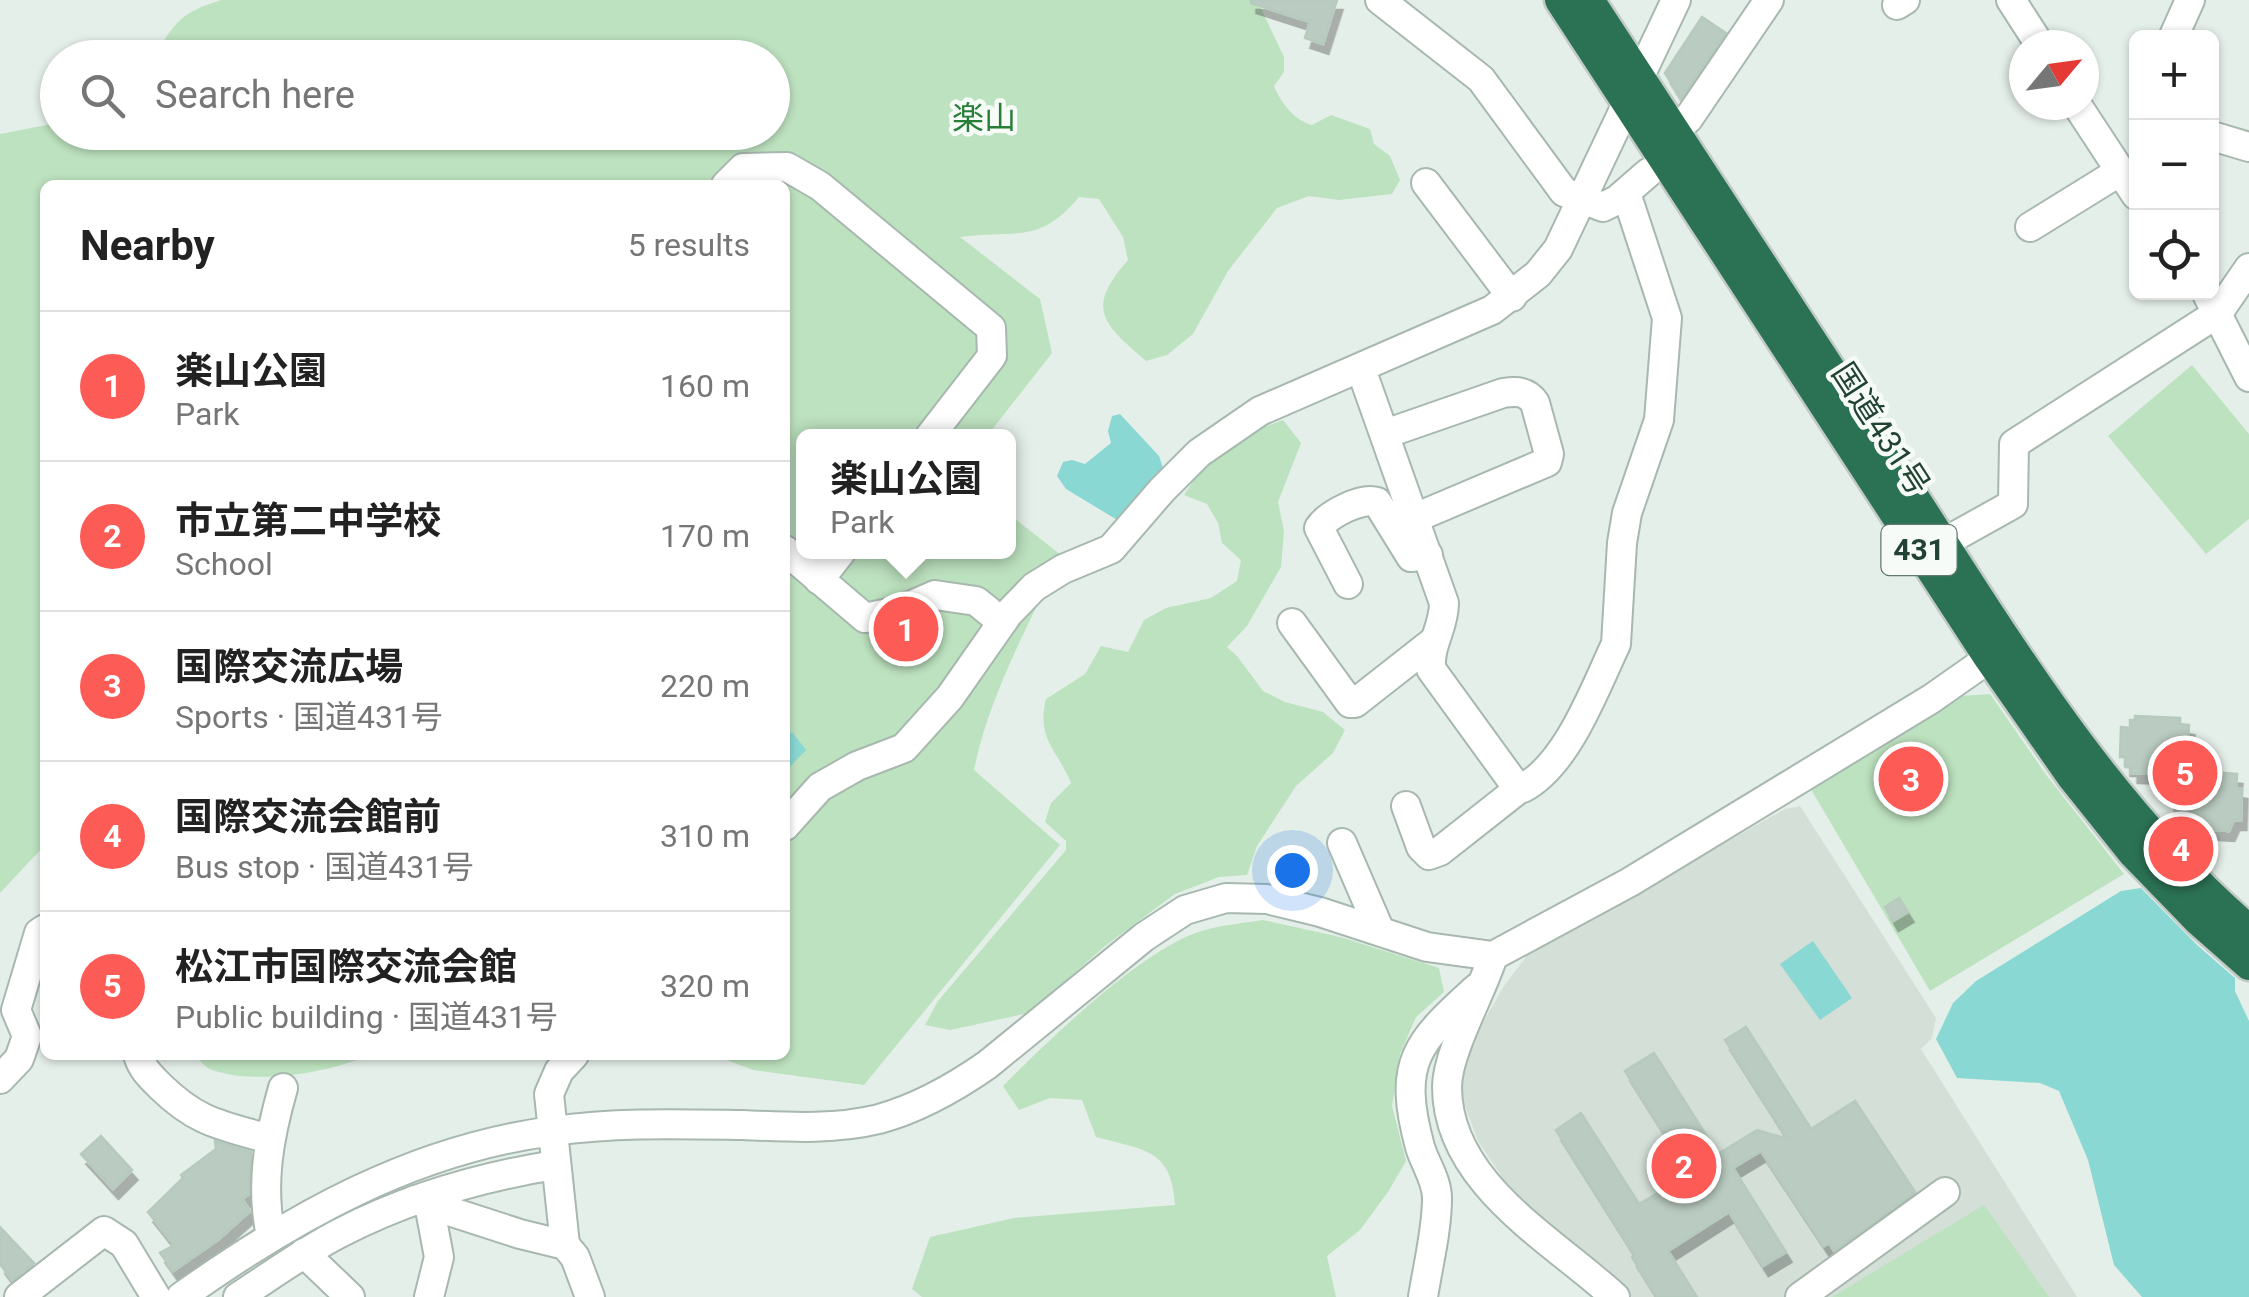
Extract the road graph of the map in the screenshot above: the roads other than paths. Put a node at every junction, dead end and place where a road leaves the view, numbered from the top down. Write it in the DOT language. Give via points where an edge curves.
graph roads {
  1 [pos="1380,0"];
  2 [pos="1560,0"];
  3 [pos="1589,0"];
  4 [pos="1676,0"];
  5 [pos="1770,0"];
  6 [pos="2012,0"];
  7 [pos="2190,0"];
  8 [pos="2031,30"];
  9 [pos="2177,30"];
  10 [pos="1634,92"];
  11 [pos="1688,119"];
  12 [pos="2086,120"];
  13 [pos="2219,138"];
  14 [pos="2249,147"];
  15 [pos="2119,172"];
  16 [pos="1648,173"];
  17 [pos="731,180"];
  18 [pos="1426,183"];
  19 [pos="2129,186"];
  20 [pos="1626,193"];
  21 [pos="1580,201"];
  22 [pos="2030,227"];
  23 [pos="2249,268"];
  24 [pos="1512,297"];
  25 [pos="2212,303"];
  26 [pos="1361,369"];
  27 [pos="2249,377"];
  28 [pos="935,429"];
  29 [pos="1384,434"];
  30 [pos="1415,518"];
  31 [pos="1943,543"];
  32 [pos="790,554"];
  33 [pos="1428,555"];
  34 [pos="836,559"];
  35 [pos="819,580"];
  36 [pos="1348,584"];
  37 [pos="1002,622"];
  38 [pos="1292,623"];
  39 [pos="1434,641"];
  40 [pos="1999,651"];
  41 [pos="1520,788"];
  42 [pos="1406,806"];
  43 [pos="790,820"];
  44 [pos="1342,843"];
  45 [pos="2249,930"];
  46 [pos="1380,931"];
  47 [pos="40,932"];
  48 [pos="2249,965"];
  49 [pos="1489,968"];
  50 [pos="140,1060"];
  51 [pos="569,1060"];
  52 [pos="0,1079"];
  53 [pos="283,1088"];
  54 [pos="550,1131"];
  55 [pos="269,1139"];
  56 [pos="555,1165"];
  57 [pos="1945,1192"];
  58 [pos="422,1202"];
  59 [pos="271,1236"];
  60 [pos="565,1245"];
  61 [pos="304,1254"];
  62 [pos="197,1293"];
  63 [pos="19,1297"];
  64 [pos="156,1297"];
  65 [pos="238,1297"];
  66 [pos="350,1297"];
  67 [pos="429,1297"];
  68 [pos="590,1297"];
  69 [pos="1423,1297"];
  70 [pos="1615,1297"];
  71 [pos="1800,1297"];
  1 -- 21 [label="street" via="1481,79 1564,192"];
  2 -- 10 [label="highway, 国道431号 / 431"];
  3 -- 10 [label="highway, 国道431号 / 431"];
  4 -- 10 [label="street"];
  5 -- 11 [label="street"];
  6 -- 8 [label="street"];
  7 -- 9 [label="street"];
  10 -- 21 [label="street"];
  10 -- 31 [label="highway, 国道431号 / 431"];
  10 -- 40 [label="highway, 国道431号 / 431"];
  12 -- 15 [label="street"];
  13 -- 14 [label="street"];
  15 -- 19 [label="street"];
  15 -- 22 [label="street"];
  16 -- 20 [label="street"];
  17 -- 28 [label="street" via="744,168 787,167 820,186 991,328 992,356"];
  18 -- 24 [label="street"];
  20 -- 21 [label="street" via="1603,207"];
  20 -- 41 [label="street" via="1667,318 1659,420 1627,513 1616,644 1565,744 1545,772"];
  21 -- 24 [label="street" via="1558,248"];
  23 -- 25 [label="street"];
  24 -- 26 [label="street"];
  25 -- 27 [label="street"];
  25 -- 31 [label="street" via="2014,444 2013,504"];
  26 -- 29 [label="street"];
  26 -- 37 [label="street" via="1260,412 1199,453 1111,549 1034,588"];
  29 -- 30 [label="street"];
  29 -- 30 [label="street" via="1503,394 1518,391 1535,403 1546,462"];
  30 -- 33 [label="street"];
  31 -- 40 [label="highway, 国道431号 / 431"];
  32 -- 35 [label="street"];
  33 -- 36 [label="street" via="1411,557 1377,502 1366,500 1319,528"];
  33 -- 39 [label="street" via="1444,603"];
  34 -- 35 [label="street"];
  35 -- 37 [label="street" via="864,618 935,595 976,601"];
  37 -- 43 [label="street" via="904,748 820,787"];
  38 -- 39 [label="street" via="1350,703"];
  39 -- 41 [label="street" via="1430,661 1436,679"];
  40 -- 45 [label="highway, 国道431号 / 431" via="2150,834"];
  40 -- 48 [label="highway, 国道431号 / 431" via="2072,776 2132,852"];
  40 -- 49 [label="street"];
  41 -- 42 [label="street" via="1429,855"];
  44 -- 46 [label="street"];
  46 -- 49 [label="street"];
  46 -- 54 [label="street" via="1267,899 1226,898 1185,910 1144,937 987,1065 905,1111 811,1128 638,1124"];
  47 -- 52 [label="street" via="16,1010 28,1036 20,1059"];
  49 -- 69 [label="street" via="1414,1058 1411,1100 1438,1194"];
  49 -- 70 [label="street" via="1447,1086 1456,1134 1476,1170 1515,1214"];
  50 -- 55 [label="street" via="184,1109"];
  51 -- 54 [label="street" via="551,1085"];
  53 -- 55 [label="street"];
  54 -- 56 [label="street"];
  54 -- 59 [label="street" via="422,1162"];
  55 -- 59 [label="street"];
  56 -- 58 [label="street" via="486,1177"];
  56 -- 60 [label="street"];
  57 -- 71 [label="street"];
  58 -- 60 [label="street"];
  58 -- 61 [label="street" via="341,1232"];
  58 -- 67 [label="street" via="439,1257"];
  59 -- 62 [label="street"];
  60 -- 68 [label="street"];
  61 -- 65 [label="street"];
  61 -- 66 [label="street"];
  63 -- 64 [label="street" via="104,1232 124,1244"];
}
